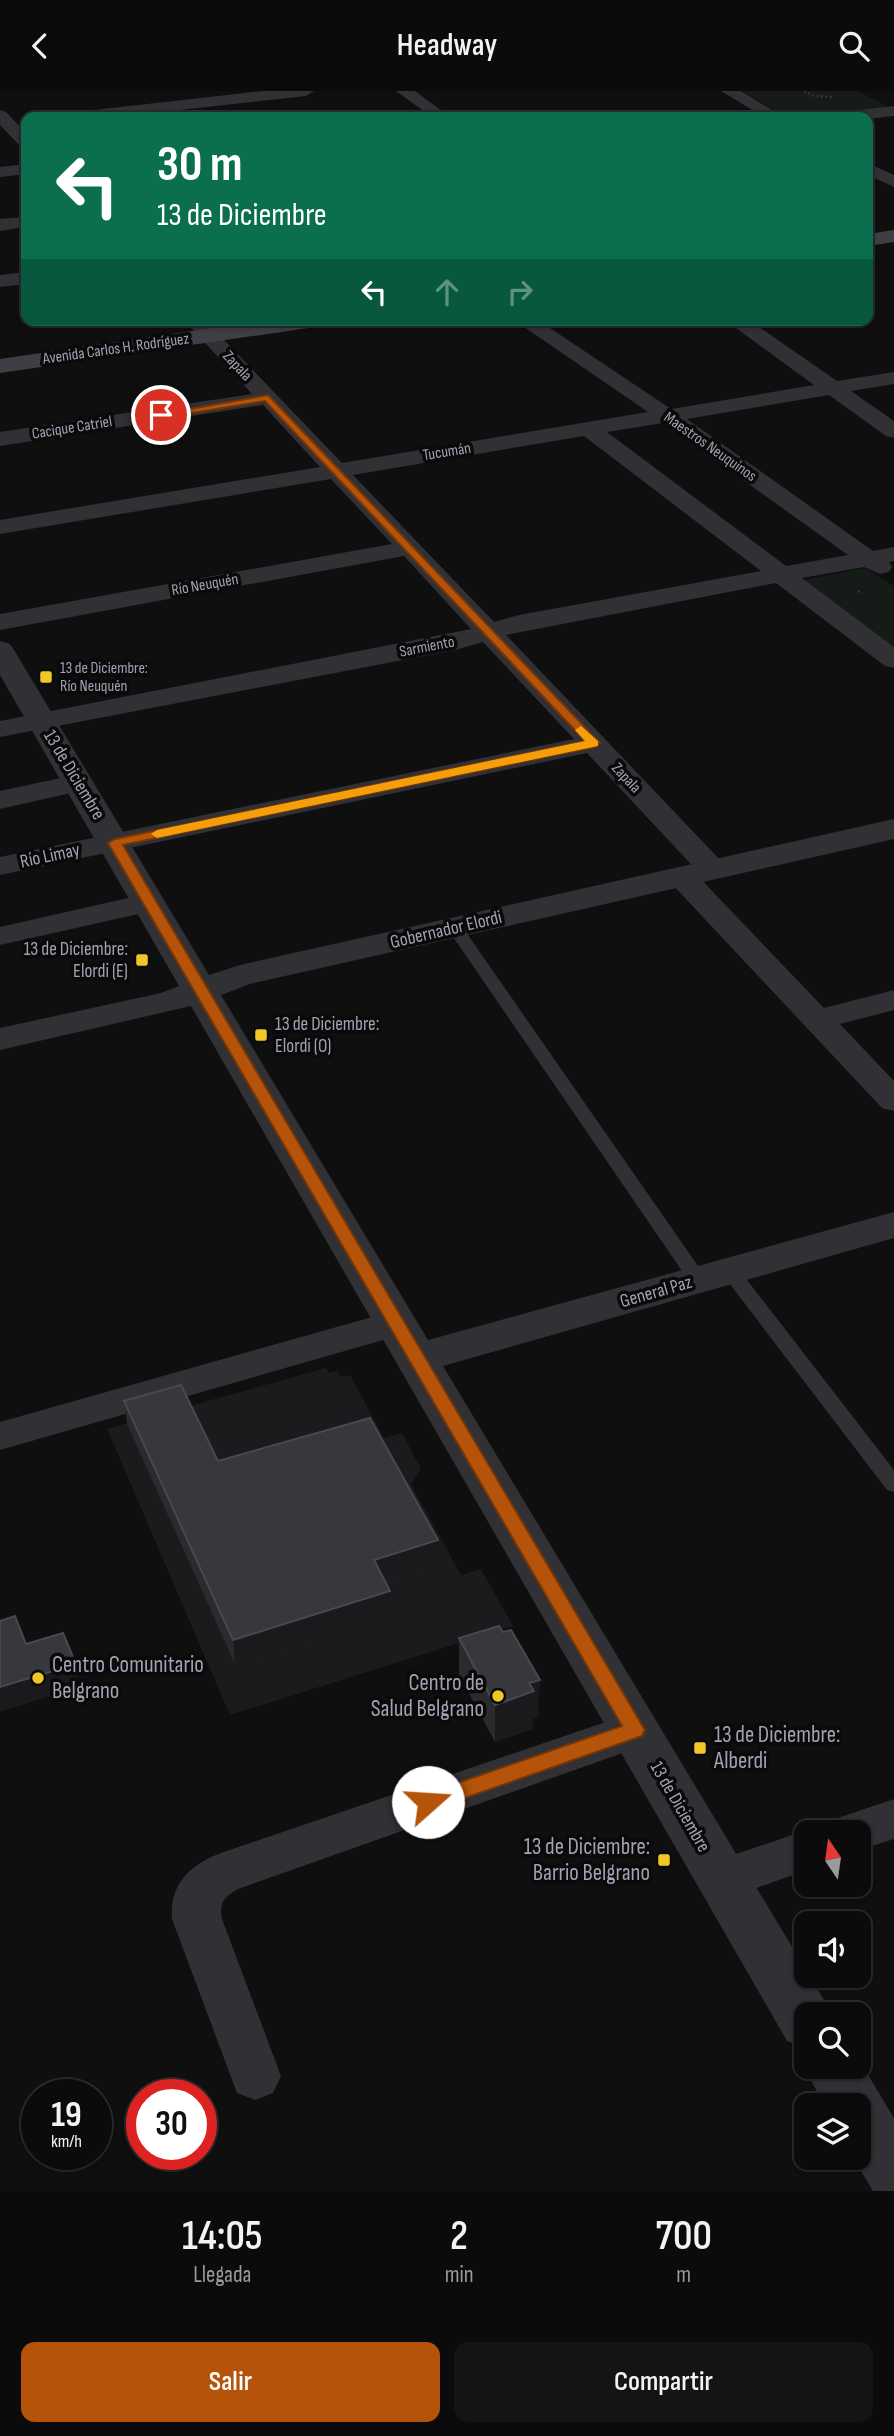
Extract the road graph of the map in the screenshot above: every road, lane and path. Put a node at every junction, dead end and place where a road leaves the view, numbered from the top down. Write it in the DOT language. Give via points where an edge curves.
graph roads {
  1 [pos="306,91"];
  2 [pos="404,91"];
  3 [pos="729,91"];
  4 [pos="260,93"];
  5 [pos="876,95"];
  6 [pos="894,104"];
  7 [pos="178,106"];
  8 [pos="894,111"];
  9 [pos="122,112"];
  10 [pos="186,112"];
  11 [pos="435,112"];
  12 [pos="767,112"];
  13 [pos="873,114"];
  14 [pos="9,122"];
  15 [pos="21,136"];
  16 [pos="21,170"];
  17 [pos="873,171"];
  18 [pos="0,172"];
  19 [pos="894,182"];
  20 [pos="21,223"];
  21 [pos="0,225"];
  22 [pos="894,236"];
  23 [pos="873,239"];
  24 [pos="21,279"];
  25 [pos="0,281"];
  26 [pos="230,326"];
  27 [pos="533,326"];
  28 [pos="744,326"];
  29 [pos="202,328"];
  30 [pos="0,366"];
  31 [pos="894,378"];
  32 [pos="832,388"];
  33 [pos="268,398"];
  34 [pos="667,416"];
  35 [pos="588,429"];
  36 [pos="894,431"];
  37 [pos="0,439"];
  38 [pos="336,471"];
  39 [pos="0,527"];
  40 [pos="410,548"];
  41 [pos="894,554"];
  42 [pos="869,559"];
  43 [pos="781,575"];
  44 [pos="894,577"];
  45 [pos="0,622"];
  46 [pos="488,632"];
  47 [pos="894,660"];
  48 [pos="3,662"];
  49 [pos="42,721"];
  50 [pos="0,729"];
  51 [pos="594,743"];
  52 [pos="79,783"];
  53 [pos="0,800"];
  54 [pos="894,829"];
  55 [pos="115,843"];
  56 [pos="0,866"];
  57 [pos="698,873"];
  58 [pos="150,902"];
  59 [pos="455,928"];
  60 [pos="0,936"];
  61 [pos="202,989"];
  62 [pos="894,1000"];
  63 [pos="817,1020"];
  64 [pos="0,1039"];
  65 [pos="894,1101"];
  66 [pos="894,1226"];
  67 [pos="714,1276"];
  68 [pos="408,1341"];
  69 [pos="0,1436"];
  70 [pos="894,1485"];
  71 [pos="635,1730"];
  72 [pos="894,1819"];
  73 [pos="872,1827"];
  74 [pos="794,1854"];
  75 [pos="723,1879"];
  76 [pos="795,2002"];
  77 [pos="255,2077"];
  78 [pos="871,2133"];
  79 [pos="894,2172"];
  1 -- 4 [label="street"];
  2 -- 11 [label="street"];
  3 -- 12 [label="street"];
  4 -- 7 [label="street"];
  5 -- 6 [label="street"];
  7 -- 9 [label="street"];
  7 -- 10 [label="street"];
  8 -- 13 [label="street"];
  14 -- 15 [label="street"];
  16 -- 18 [label="street"];
  17 -- 19 [label="street"];
  20 -- 21 [label="street"];
  22 -- 23 [label="main road"];
  24 -- 25 [label="street"];
  26 -- 29 [label="main road, Avenida Carlos H. Rodríguez"];
  27 -- 34 [label="street, Maestros Neuquinos"];
  28 -- 32 [label="street"];
  29 -- 30 [label="main road, Avenida Carlos H. Rodríguez"];
  29 -- 33 [label="street, Zapala"];
  31 -- 32 [label="street, Tucumán"];
  32 -- 34 [label="street, Tucumán"];
  32 -- 36 [label="street"];
  33 -- 37 [label="street, Cacique Catriel"];
  33 -- 38 [label="street, Zapala"];
  34 -- 35 [label="street, Tucumán"];
  34 -- 42 [label="street, Maestros Neuquinos"];
  35 -- 38 [label="street, Tucumán"];
  35 -- 43 [label="street"];
  38 -- 39 [label="street, Tucumán"];
  38 -- 40 [label="street, Zapala"];
  40 -- 45 [label="street, Río Neuquén"];
  40 -- 46 [label="street, Zapala"];
  41 -- 42 [label="street, Sarmiento"];
  42 -- 43 [label="street, Sarmiento"];
  42 -- 44 [label="street, Maestros Neuquinos"];
  43 -- 46 [label="street, Sarmiento"];
  43 -- 47 [label="street"];
  46 -- 49 [label="street, Sarmiento"];
  46 -- 51 [label="street, Zapala"];
  48 -- 49 [label="street, 13 de Diciembre"];
  49 -- 50 [label="street, Sarmiento"];
  49 -- 52 [label="street, 13 de Diciembre"];
  51 -- 55 [label="street, Río Limay"];
  51 -- 57 [label="street, Zapala"];
  52 -- 53 [label="street"];
  52 -- 55 [label="street, 13 de Diciembre"];
  54 -- 57 [label="street, Gobernador Elordi"];
  55 -- 56 [label="street, Río Limay"];
  55 -- 58 [label="street, 13 de Diciembre"];
  57 -- 59 [label="street, Gobernador Elordi"];
  57 -- 63 [label="street, Zapala"];
  58 -- 60 [label="street"];
  58 -- 61 [label="street, 13 de Diciembre"];
  59 -- 61 [label="street, Gobernador Elordi" via="232,978"];
  59 -- 67 [label="lane"];
  61 -- 64 [label="street, Gobernador Elordi" via="162,1003"];
  61 -- 68 [label="street, 13 de Diciembre"];
  62 -- 63 [label="street"];
  63 -- 65 [label="street, Zapala"];
  66 -- 67 [label="street, General Paz"];
  67 -- 68 [label="street, General Paz"];
  67 -- 70 [label="lane"];
  68 -- 69 [label="street"];
  68 -- 71 [label="street, 13 de Diciembre"];
  71 -- 75 [label="street, 13 de Diciembre"];
  71 -- 77 [label="street" via="221,1874 202,1887 196,1897 197,1919"];
  72 -- 73 [label="street"];
  74 -- 75 [label="street"];
  75 -- 76 [label="street, 13 de Diciembre"];
  78 -- 79 [label="street"];
}
